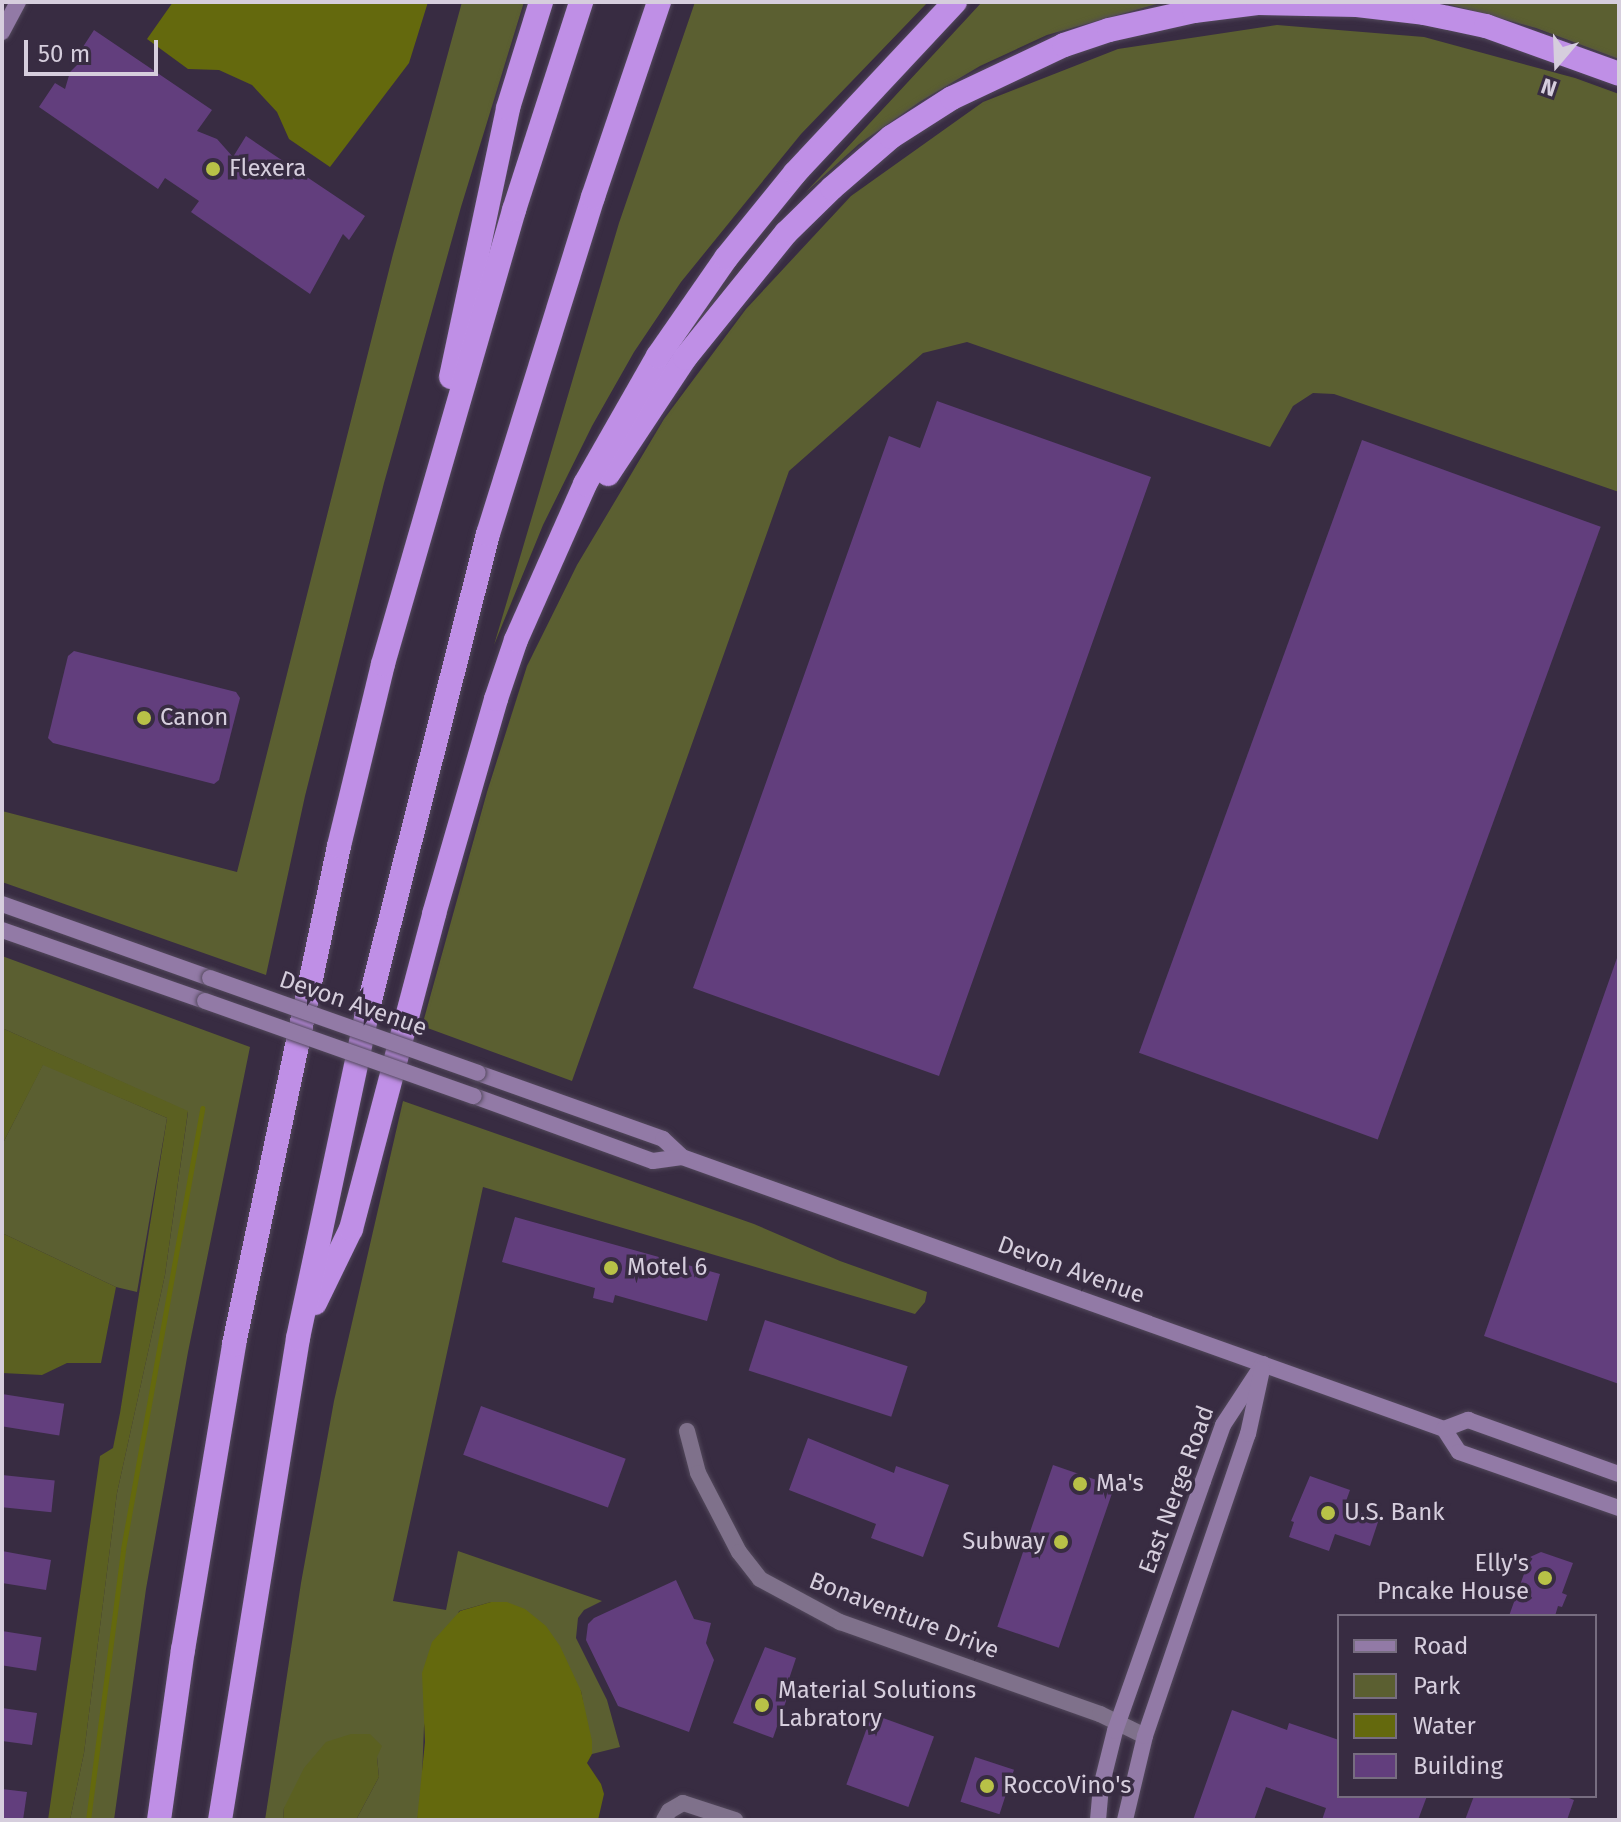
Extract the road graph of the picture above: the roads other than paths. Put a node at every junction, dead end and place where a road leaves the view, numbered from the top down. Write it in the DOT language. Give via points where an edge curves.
graph roads {
  1 [pos="18,2"];
  2 [pos="541,2"];
  3 [pos="581,2"];
  4 [pos="659,2"];
  5 [pos="955,2"];
  6 [pos="2,32"];
  7 [pos="1619,74"];
  8 [pos="407,581"];
  9 [pos="516,640"];
  10 [pos="2,904"];
  11 [pos="2,930"];
  12 [pos="682,1157"];
  13 [pos="298,1338"];
  14 [pos="1263,1364"];
  15 [pos="1444,1429"];
  16 [pos="687,1431"];
  17 [pos="1619,1474"];
  18 [pos="1619,1508"];
  19 [pos="1118,1724"];
  20 [pos="1145,1736"];
  21 [pos="159,1820"];
  22 [pos="220,1820"];
  23 [pos="664,1820"];
  24 [pos="735,1820"];
  25 [pos="1098,1820"];
  26 [pos="1125,1820"];
  1 -- 6 [label="main road"];
  2 -- 8 [label="highway" via="508,108"];
  3 -- 8 [label="highway" via="514,210"];
  4 -- 13 [label="highway" via="488,534 367,1012"];
  5 -- 9 [label="highway" via="795,173 726,258 658,356 585,484"];
  7 -- 9 [label="highway" via="1486,26 1424,13 1258,3 1109,30 1028,60 965,92 891,137 832,188 739,289 625,446"];
  8 -- 21 [label="highway" via="339,846 250,1262"];
  9 -- 13 [label="highway" via="434,914 351,1229"];
  10 -- 12 [label="main road, Devon Avenue, bridge" via="663,1139"];
  11 -- 12 [label="main road, Devon Avenue, bridge" via="653,1161"];
  12 -- 14 [label="main road, Devon Avenue"];
  13 -- 22 [label="highway"];
  14 -- 15 [label="main road, Devon Avenue"];
  14 -- 19 [label="main road, East Nerge Road" via="1223,1425"];
  14 -- 20 [label="main road, East Nerge Road" via="1248,1434"];
  15 -- 17 [label="main road, Devon Avenue" via="1468,1420"];
  15 -- 18 [label="main road, Devon Avenue" via="1459,1452"];
  16 -- 19 [label="street, Bonaventure Drive" via="698,1473 739,1552 760,1579 840,1622"];
  19 -- 20 [label="street, Bonaventure Drive"];
  19 -- 25 [label="main road, East Nerge Road"];
  20 -- 26 [label="main road, East Nerge Road"];
  23 -- 24 [label="street" via="683,1803"];
}
